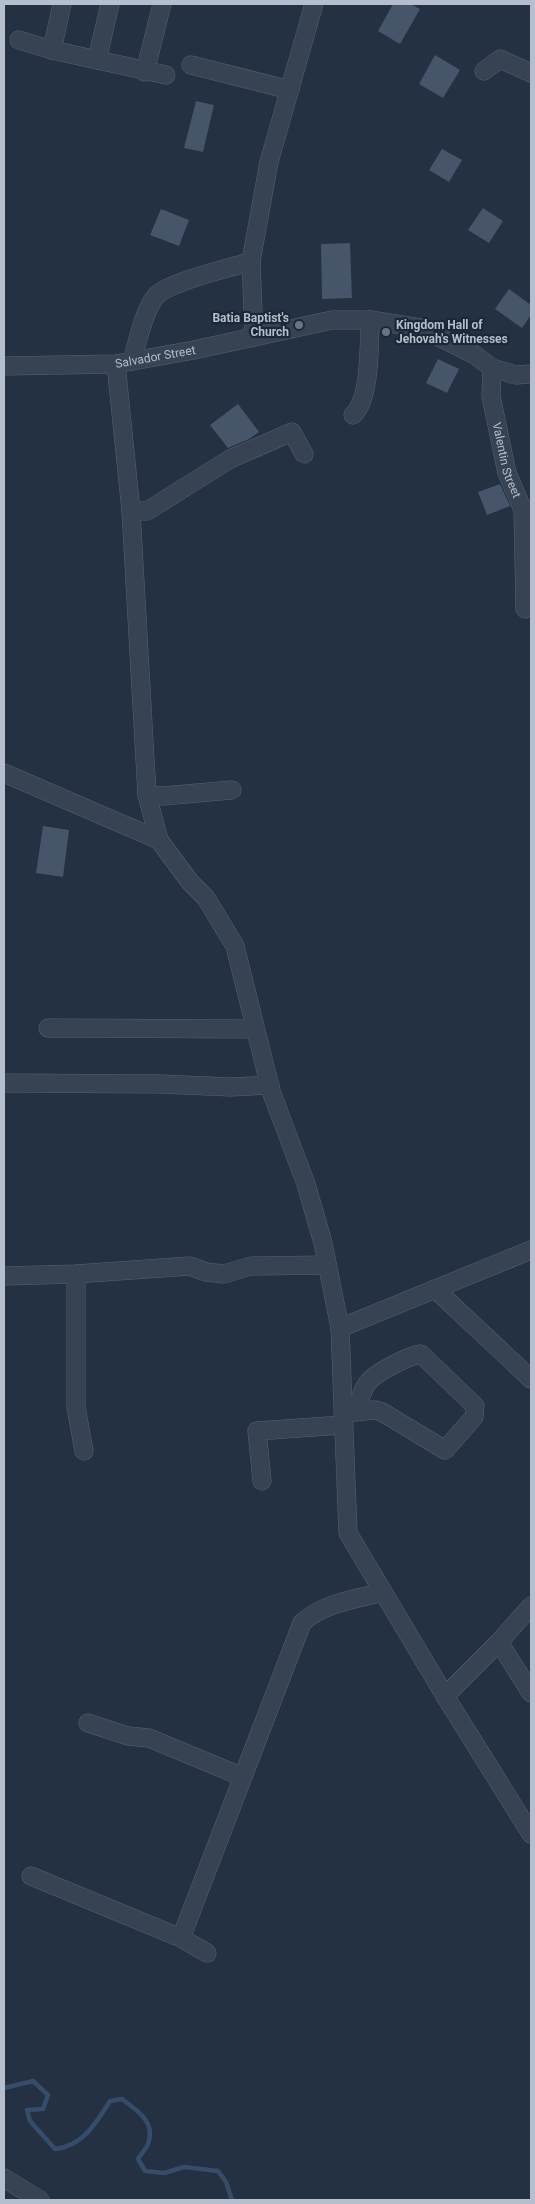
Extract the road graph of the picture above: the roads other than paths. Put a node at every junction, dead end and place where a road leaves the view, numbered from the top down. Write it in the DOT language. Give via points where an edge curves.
graph roads {
  1 [pos="62,4"];
  2 [pos="110,4"];
  3 [pos="162,4"];
  4 [pos="314,4"];
  5 [pos="19,40"];
  6 [pos="52,50"];
  7 [pos="97,60"];
  8 [pos="191,65"];
  9 [pos="484,71"];
  10 [pos="145,72"];
  11 [pos="531,73"];
  12 [pos="166,75"];
  13 [pos="290,90"];
  14 [pos="251,261"];
  15 [pos="370,320"];
  16 [pos="254,337"];
  17 [pos="124,362"];
  18 [pos="4,366"];
  19 [pos="492,368"];
  20 [pos="531,374"];
  21 [pos="353,415"];
  22 [pos="304,454"];
  23 [pos="131,511"];
  24 [pos="525,610"];
  25 [pos="4,773"];
  26 [pos="232,790"];
  27 [pos="147,795"];
  28 [pos="159,840"];
  29 [pos="48,1028"];
  30 [pos="254,1029"];
  31 [pos="4,1083"];
  32 [pos="270,1085"];
  33 [pos="531,1250"];
  34 [pos="327,1265"];
  35 [pos="76,1274"];
  36 [pos="4,1276"];
  37 [pos="435,1289"];
  38 [pos="340,1328"];
  39 [pos="531,1379"];
  40 [pos="347,1416"];
  41 [pos="84,1451"];
  42 [pos="262,1481"];
  43 [pos="383,1592"];
  44 [pos="531,1606"];
  45 [pos="499,1642"];
  46 [pos="531,1693"];
  47 [pos="445,1696"];
  48 [pos="88,1723"];
  49 [pos="243,1777"];
  50 [pos="531,1834"];
  51 [pos="31,1876"];
  52 [pos="181,1938"];
  53 [pos="206,1953"];
  54 [pos="4,2178"];
  55 [pos="40,2200"];
  1 -- 6 [label="street"];
  2 -- 7 [label="street"];
  3 -- 10 [label="street"];
  4 -- 13 [label="street"];
  5 -- 6 [label="street"];
  6 -- 7 [label="street"];
  7 -- 10 [label="street"];
  8 -- 13 [label="street"];
  9 -- 11 [label="street" via="500,59"];
  10 -- 12 [label="street"];
  13 -- 14 [label="street" via="268,162"];
  14 -- 16 [label="street"];
  14 -- 17 [label="street" via="178,284 156,296"];
  15 -- 16 [label="street, Salvador Street" via="332,320"];
  15 -- 19 [label="street, Salvador Street" via="421,328 475,355"];
  15 -- 21 [label="street" via="369,370 359,410"];
  16 -- 17 [label="street, Salvador Street"];
  17 -- 18 [label="street, Salvador Street"];
  17 -- 23 [label="street"];
  19 -- 20 [label="street, Salvador Street" via="516,375"];
  19 -- 24 [label="street, Valentin Street" via="491,396 507,474 523,510"];
  22 -- 23 [label="street" via="292,432 230,459 147,511"];
  23 -- 27 [label="street"];
  25 -- 28 [label="street"];
  26 -- 27 [label="street"];
  27 -- 28 [label="street"];
  28 -- 30 [label="street" via="206,898 235,946"];
  29 -- 30 [label="street"];
  30 -- 32 [label="street"];
  31 -- 32 [label="street"];
  32 -- 34 [label="street" via="306,1184"];
  33 -- 37 [label="street"];
  34 -- 35 [label="street" via="251,1266 224,1274 190,1266"];
  34 -- 38 [label="street"];
  35 -- 36 [label="street"];
  35 -- 41 [label="street" via="76,1407"];
  37 -- 38 [label="street"];
  37 -- 39 [label="street"];
  38 -- 40 [label="street"];
  40 -- 40 [label="street" via="369,1380 413,1355 421,1354 475,1406 474,1417 445,1450 382,1412 375,1410"];
  40 -- 42 [label="street" via="258,1431"];
  40 -- 43 [label="street" via="348,1534"];
  43 -- 47 [label="street"];
  43 -- 49 [label="street" via="324,1608 302,1623"];
  44 -- 45 [label="street"];
  45 -- 46 [label="street"];
  45 -- 47 [label="street"];
  47 -- 50 [label="street"];
  48 -- 49 [label="street" via="128,1736 149,1738"];
  49 -- 52 [label="street"];
  51 -- 52 [label="street"];
  52 -- 53 [label="street"];
  54 -- 55 [label="street"];
}
